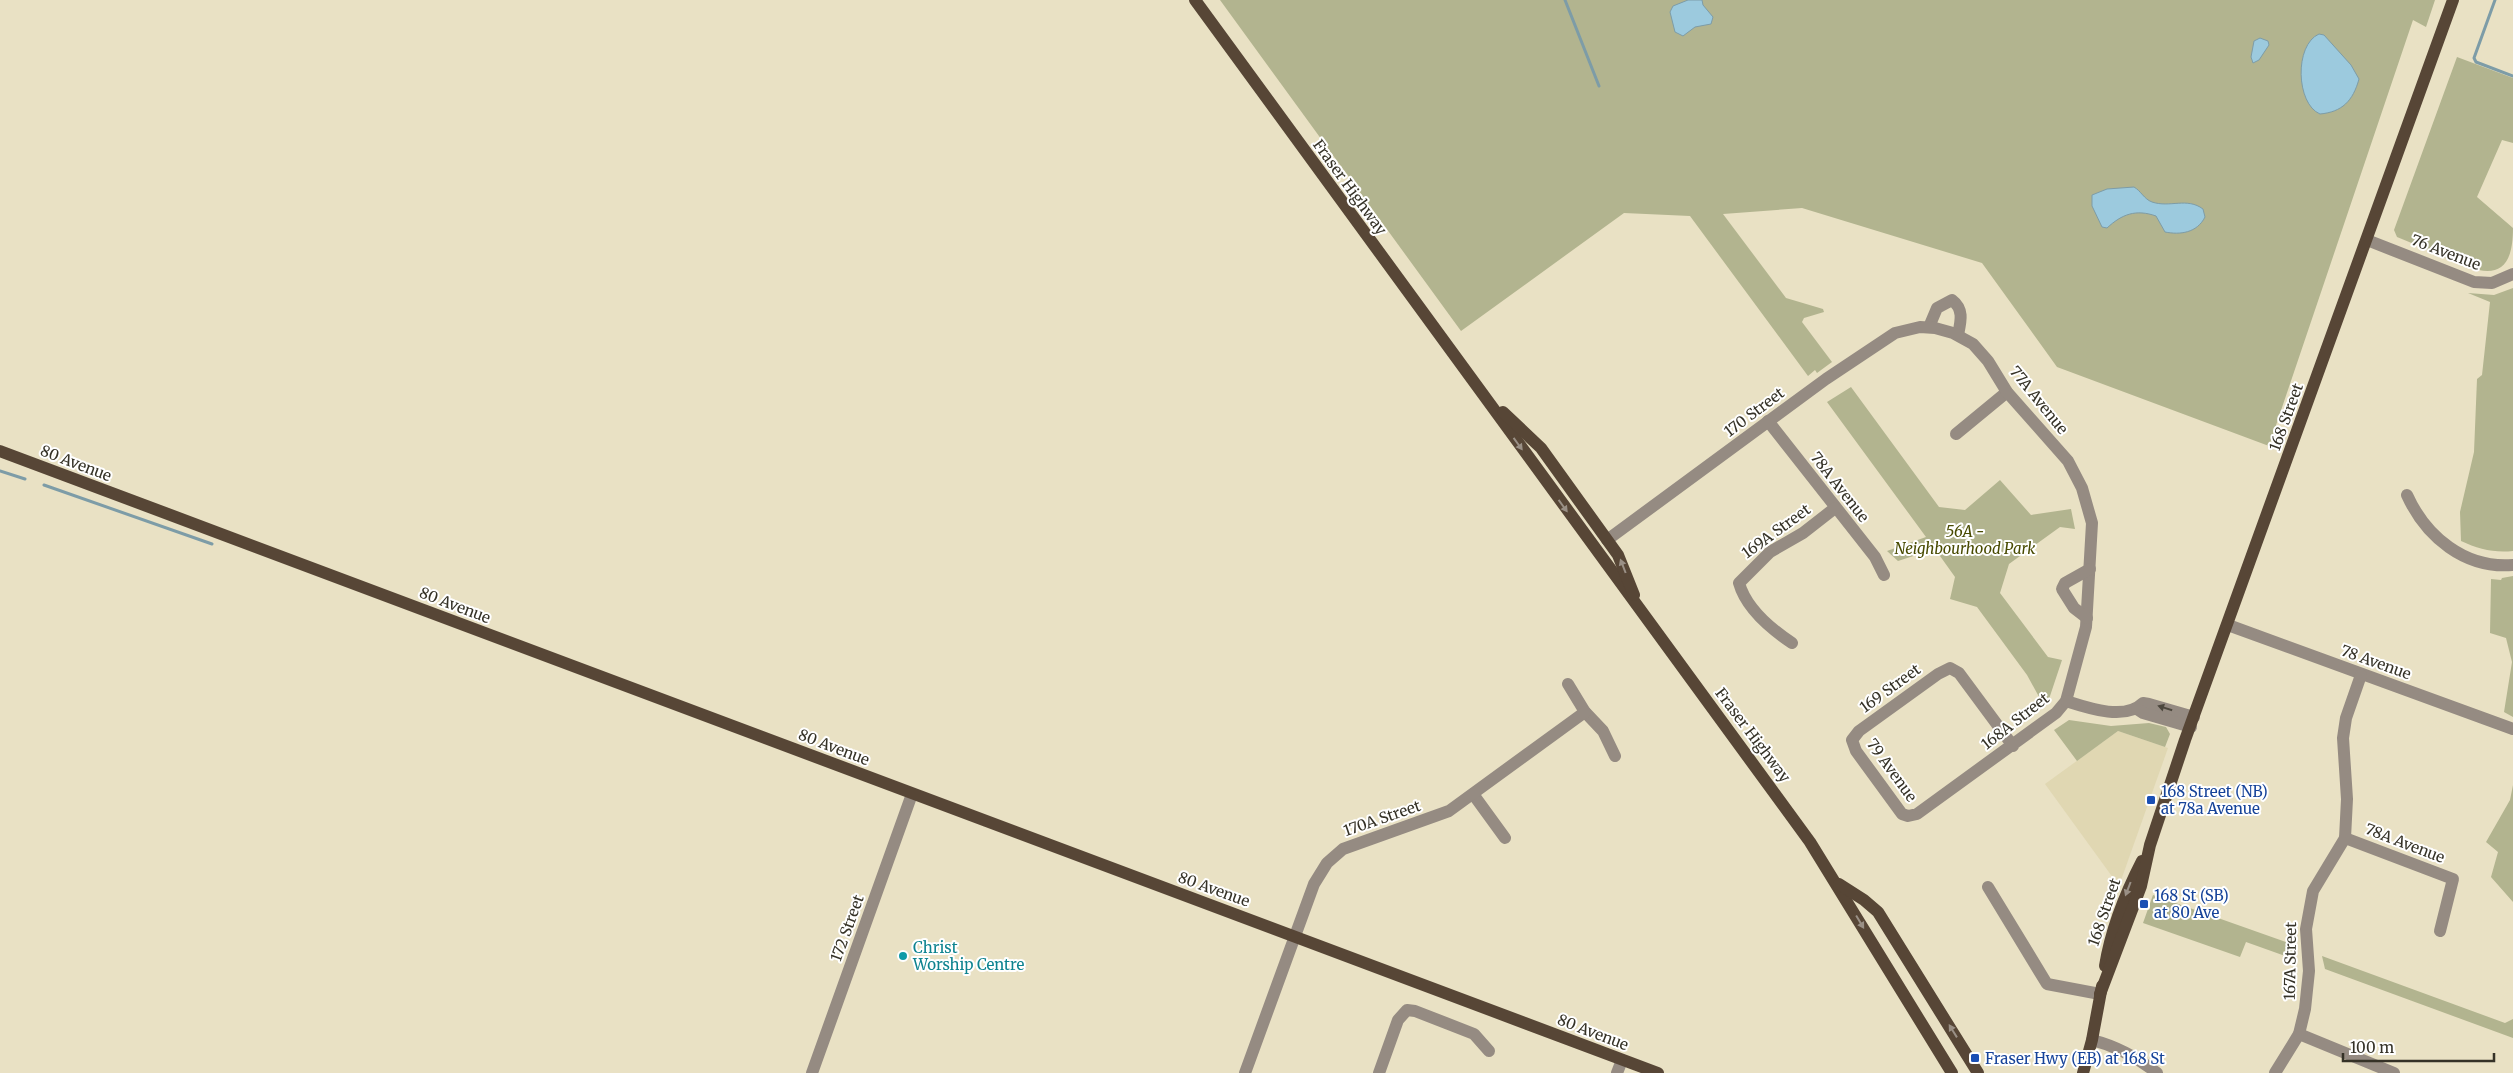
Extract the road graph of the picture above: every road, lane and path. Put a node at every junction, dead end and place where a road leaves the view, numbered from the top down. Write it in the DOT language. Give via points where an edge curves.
graph roads {
  1 [pos="1195,0"];
  2 [pos="2453,0"];
  3 [pos="2367,240"];
  4 [pos="2513,274"];
  5 [pos="1929,327"];
  6 [pos="1958,335"];
  7 [pos="1481,392"];
  8 [pos="2007,392"];
  9 [pos="1768,421"];
  10 [pos="1956,434"];
  11 [pos="0,451"];
  12 [pos="1534,467"];
  13 [pos="2407,495"];
  14 [pos="1576,498"];
  15 [pos="1835,508"];
  16 [pos="2092,523"];
  17 [pos="1607,540"];
  18 [pos="2513,565"];
  19 [pos="2090,569"];
  20 [pos="1884,576"];
  21 [pos="1640,612"];
  22 [pos="2087,618"];
  23 [pos="2228,625"];
  24 [pos="1792,643"];
  25 [pos="2361,675"];
  26 [pos="1568,684"];
  27 [pos="2066,701"];
  28 [pos="1585,712"];
  29 [pos="2192,722"];
  30 [pos="2513,729"];
  31 [pos="1852,740"];
  32 [pos="2013,746"];
  33 [pos="1615,756"];
  34 [pos="912,794"];
  35 [pos="1473,794"];
  36 [pos="1908,816"];
  37 [pos="1505,838"];
  38 [pos="2345,838"];
  39 [pos="1835,881"];
  40 [pos="1988,887"];
  41 [pos="2440,931"];
  42 [pos="1294,936"];
  43 [pos="2100,994"];
  44 [pos="2299,1034"];
  45 [pos="2092,1040"];
  46 [pos="1489,1051"];
  47 [pos="1622,1060"];
  48 [pos="812,1073"];
  49 [pos="1245,1073"];
  50 [pos="1379,1073"];
  51 [pos="1617,1073"];
  52 [pos="1658,1073"];
  53 [pos="1952,1073"];
  54 [pos="1978,1073"];
  55 [pos="2084,1073"];
  56 [pos="2157,1073"];
  57 [pos="2276,1073"];
  58 [pos="2394,1073"];
  1 -- 7 [label="main road, Fraser Highway"];
  2 -- 3 [label="main road, 168 Street"];
  3 -- 4 [label="street, 76 Avenue" via="2474,282 2492,283"];
  3 -- 23 [label="main road, 168 Street"];
  5 -- 6 [label="street, 77A Avenue"];
  5 -- 6 [label="street" via="1937,308 1952,300 1961,312"];
  5 -- 9 [label="street, 170 Street" via="1894,333"];
  6 -- 8 [label="street, 77A Avenue" via="1982,352"];
  7 -- 12 [label="main road, Fraser Highway, one-way"];
  7 -- 14 [label="main road, Fraser Highway" via="1541,448"];
  8 -- 10 [label="street"];
  8 -- 16 [label="street, 77A Avenue" via="2073,470"];
  9 -- 15 [label="street, 78A Avenue"];
  9 -- 17 [label="street, 170 Street"];
  11 -- 34 [label="main road, 80 Avenue"];
  12 -- 14 [label="main road" via="1544,468"];
  12 -- 21 [label="main road, Fraser Highway, one-way"];
  13 -- 18 [label="street" via="2424,524 2448,547 2480,562"];
  14 -- 17 [label="main road, Fraser Highway"];
  15 -- 20 [label="street, 78A Avenue" via="1875,557"];
  15 -- 24 [label="street, 169A Street" via="1808,530 1770,552 1739,583 1760,617"];
  16 -- 19 [label="street, 168A Street"];
  21 -- 17 [label="main road, Fraser Highway, one-way" via="1618,555"];
  19 -- 22 [label="street, 168A Street"];
  19 -- 22 [label="street" via="2065,583 2062,589 2074,608"];
  21 -- 39 [label="main road, Fraser Highway" via="1752,760"];
  22 -- 27 [label="street, 168A Street"];
  23 -- 25 [label="street, 78 Avenue"];
  23 -- 29 [label="main road, 168 Street"];
  25 -- 30 [label="street, 78 Avenue"];
  25 -- 38 [label="street, 167A Street" via="2346,718 2343,738 2347,799"];
  26 -- 28 [label="street"];
  27 -- 29 [label="street" via="2105,711 2138,709"];
  27 -- 32 [label="street, 168A Street" via="2056,713"];
  28 -- 33 [label="street" via="1603,731"];
  28 -- 35 [label="street, 170A Street"];
  29 -- 43 [label="main road, 168 Street" via="2150,845 2141,886"];
  31 -- 32 [label="street, 169 Street" via="1859,731 1950,668 1959,673"];
  31 -- 36 [label="street, 79 Avenue" via="1856,751 1902,814"];
  32 -- 36 [label="street, 168A Street" via="1917,814"];
  34 -- 42 [label="main road, 80 Avenue"];
  34 -- 48 [label="street, 172 Street"];
  35 -- 37 [label="street"];
  35 -- 42 [label="street, 170A Street" via="1446,813 1355,843 1334,855 1317,877"];
  38 -- 41 [label="street, 78A Avenue" via="2454,879"];
  38 -- 44 [label="street, 167A Street" via="2319,879 2310,901 2306,929 2309,983"];
  39 -- 53 [label="main road, Fraser Highway, one-way"];
  54 -- 39 [label="main road, Fraser Highway, one-way" via="1878,912"];
  40 -- 43 [label="street" via="2047,984"];
  42 -- 47 [label="main road, 80 Avenue"];
  42 -- 49 [label="street, 170A Street"];
  43 -- 45 [label="main road, 168 Street"];
  44 -- 57 [label="street, 167A Street"];
  44 -- 58 [label="street"];
  45 -- 55 [label="main road, 168 Street"];
  45 -- 56 [label="street" via="2139,1060"];
  46 -- 50 [label="street" via="1474,1034 1415,1011 1404,1011"];
  47 -- 51 [label="street"];
  47 -- 52 [label="main road, 80 Avenue"];
}
